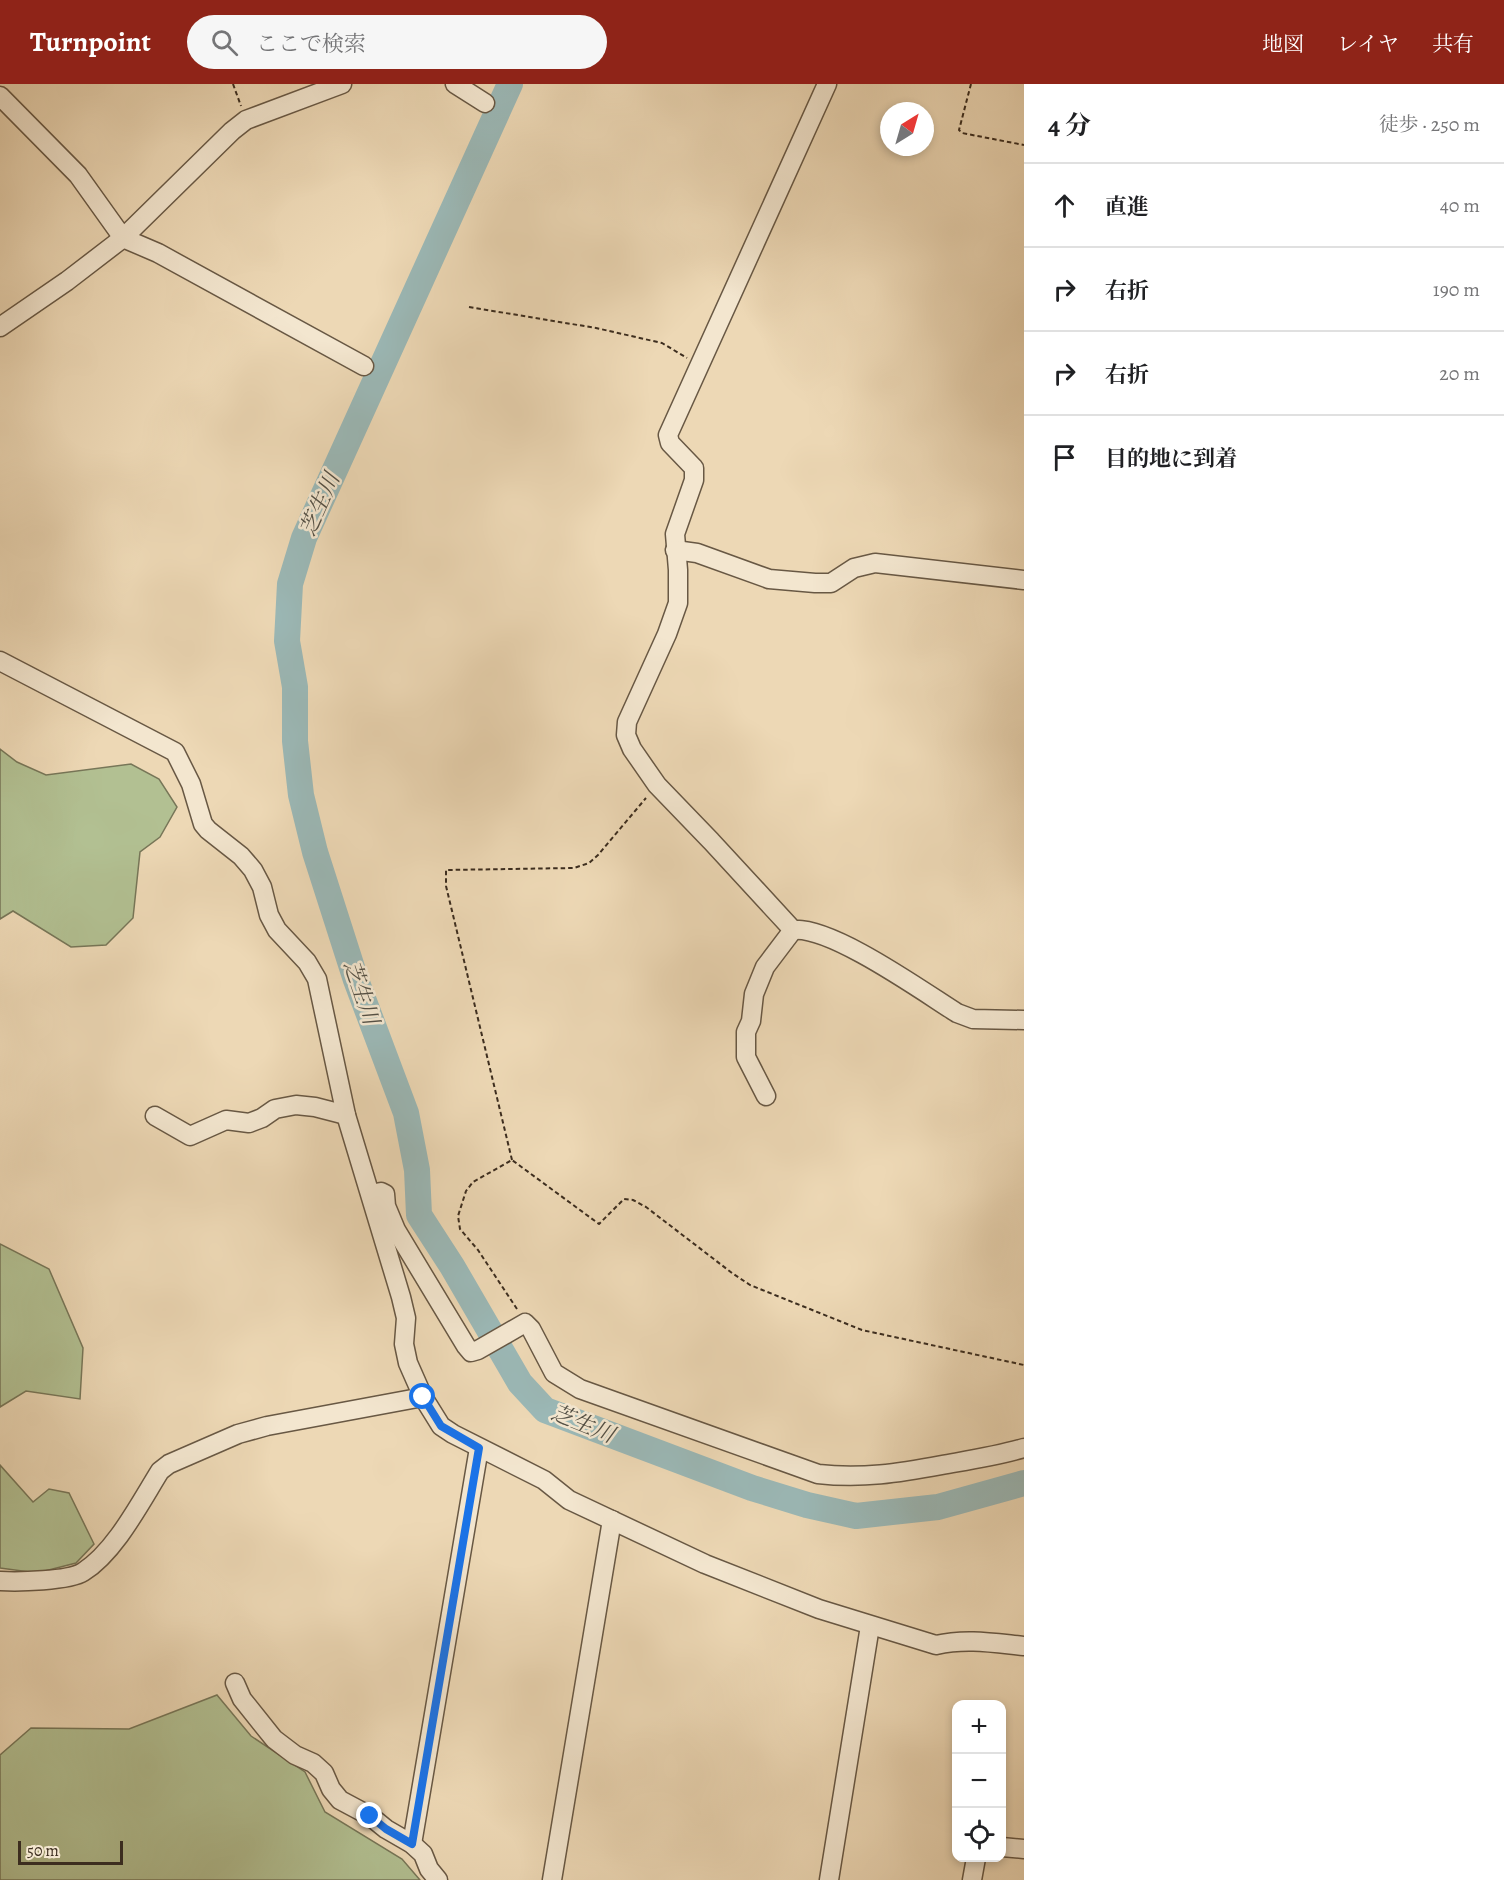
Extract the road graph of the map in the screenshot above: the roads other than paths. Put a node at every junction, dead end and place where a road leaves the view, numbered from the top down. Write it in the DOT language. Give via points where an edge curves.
graph roads {
  1 [pos="342,84"];
  2 [pos="455,84"];
  3 [pos="827,84"];
  4 [pos="0,96"];
  5 [pos="485,104"];
  6 [pos="123,238"];
  7 [pos="0,327"];
  8 [pos="364,366"];
  9 [pos="675,550"];
  10 [pos="1024,580"];
  11 [pos="0,661"];
  12 [pos="793,930"];
  13 [pos="1024,1020"];
  14 [pos="766,1096"];
  15 [pos="346,1115"];
  16 [pos="155,1116"];
  17 [pos="371,1194"];
  18 [pos="423,1397"];
  19 [pos="479,1448"];
  20 [pos="1024,1448"];
  21 [pos="612,1520"];
  22 [pos="0,1581"];
  23 [pos="870,1626"];
  24 [pos="1024,1646"];
  25 [pos="235,1683"];
  26 [pos="412,1844"];
  27 [pos="1006,1847"];
  28 [pos="1024,1849"];
  29 [pos="975,1862"];
  30 [pos="438,1880"];
  31 [pos="552,1880"];
  32 [pos="829,1880"];
  33 [pos="972,1880"];
  1 -- 6 [label="street" via="246,120"];
  2 -- 5 [label="street"];
  3 -- 9 [label="street" via="668,435 670,443 694,468 694,480 675,534"];
  4 -- 6 [label="street" via="78,175"];
  6 -- 7 [label="street"];
  6 -- 8 [label="street" via="158,253"];
  9 -- 10 [label="street" via="697,553 769,579 831,583 854,568 875,563"];
  9 -- 12 [label="street" via="678,603 627,722 626,735 657,785"];
  11 -- 15 [label="street" via="175,752 191,784 203,824 253,870 277,930 316,979"];
  12 -- 13 [label="street" via="804,929 849,947 957,1013 973,1018"];
  12 -- 14 [label="street" via="765,967 746,1032 746,1057"];
  15 -- 16 [label="street" via="296,1105 275,1109 249,1123 226,1120 190,1136"];
  15 -- 17 [label="street"];
  17 -- 18 [label="street" via="405,1318 408,1363"];
  17 -- 20 [label="street" via="385,1194 386,1206 402,1239 471,1352 520,1325 531,1329 554,1373 580,1389 818,1474 888,1475"];
  18 -- 19 [label="street" via="441,1426"];
  18 -- 22 [label="street" via="267,1426 238,1434 169,1464 100,1558 82,1573 28,1582"];
  19 -- 21 [label="street"];
  19 -- 26 [label="street"];
  21 -- 23 [label="street" via="705,1564"];
  21 -- 31 [label="street"];
  23 -- 24 [label="street" via="936,1645 968,1640"];
  23 -- 32 [label="street"];
  25 -- 26 [label="street" via="242,1699 274,1739 314,1763 340,1800"];
  26 -- 30 [label="street" via="423,1854"];
  27 -- 28 [label="street"];
  29 -- 33 [label="street"];
}
